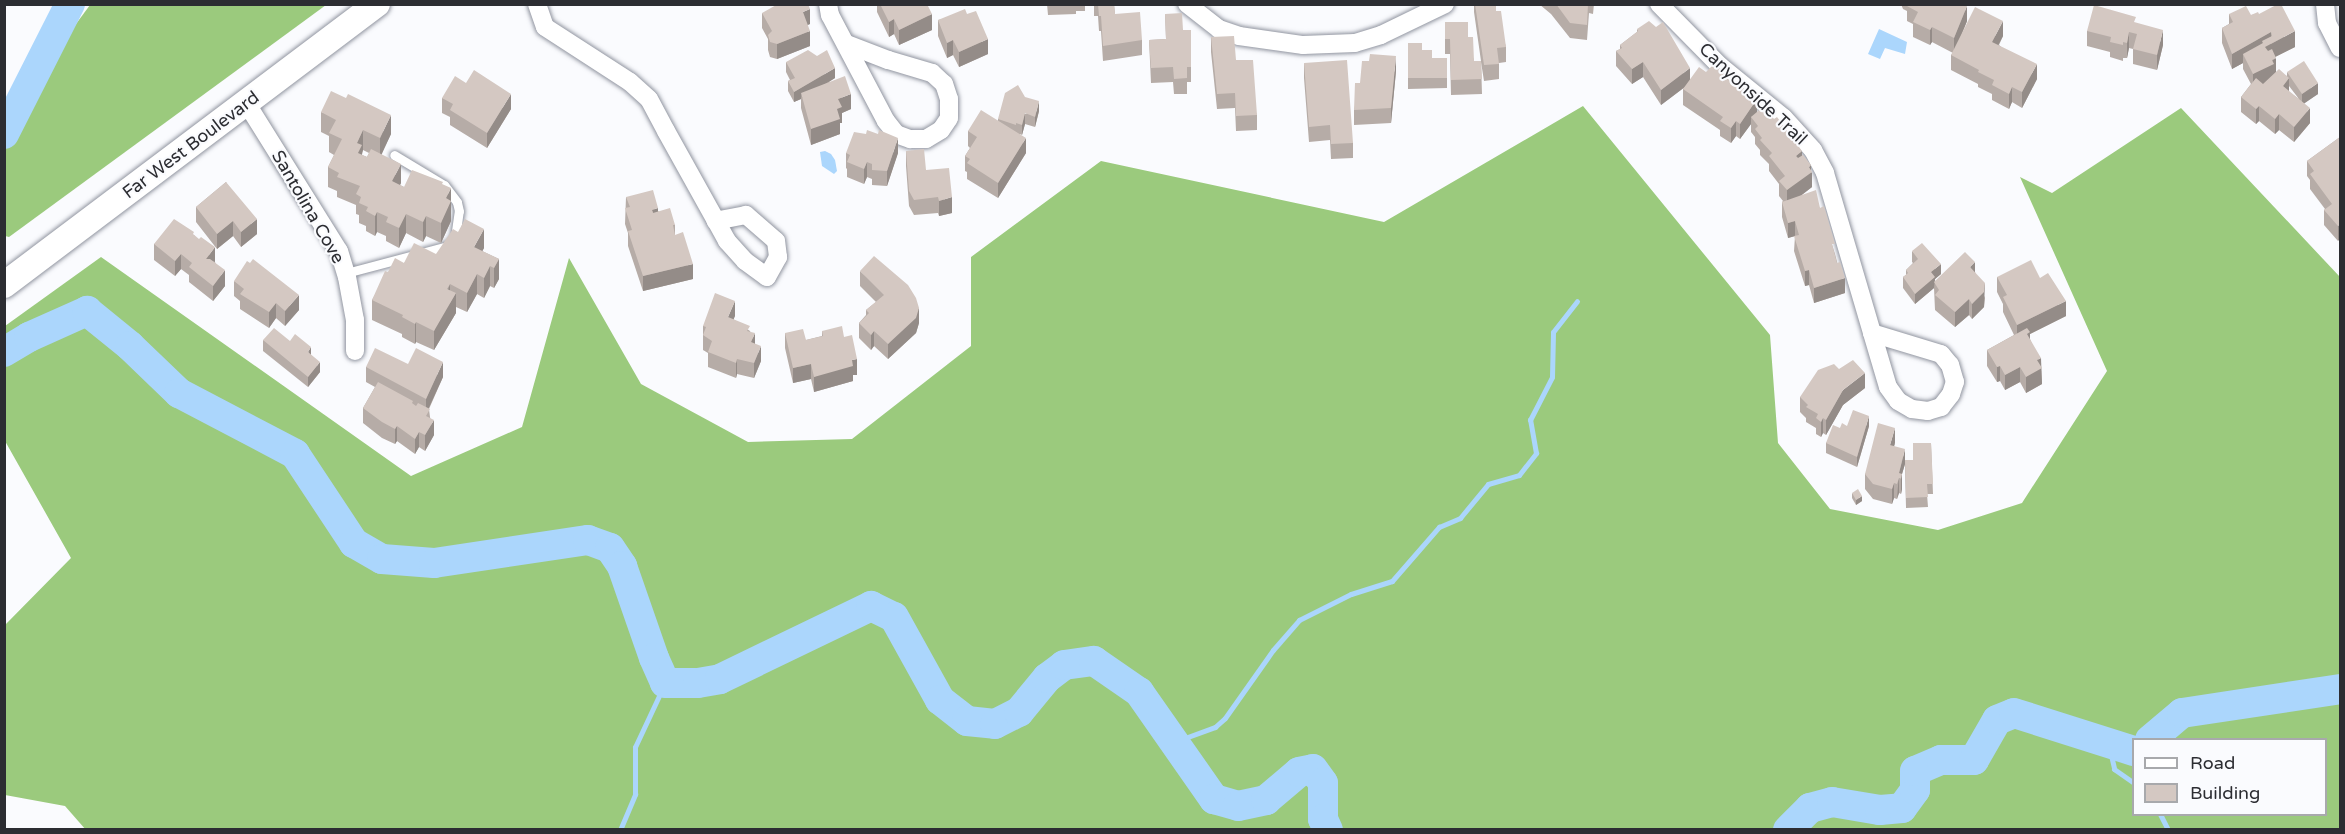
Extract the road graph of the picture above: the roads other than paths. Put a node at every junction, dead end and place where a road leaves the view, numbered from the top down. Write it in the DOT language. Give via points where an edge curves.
graph roads {
  1 [pos="377,4"];
  2 [pos="537,4"];
  3 [pos="828,4"];
  4 [pos="1187,4"];
  5 [pos="1445,4"];
  6 [pos="1659,4"];
  7 [pos="2325,4"];
  8 [pos="847,44"];
  9 [pos="2340,48"];
  10 [pos="248,104"];
  11 [pos="394,156"];
  12 [pos="716,221"];
  13 [pos="346,273"];
  14 [pos="4,285"];
  15 [pos="1872,333"];
  16 [pos="355,351"];
  1 -- 10 [label="street, Far West Boulevard"];
  2 -- 12 [label="street" via="545,27 630,82 649,99"];
  3 -- 8 [label="street"];
  4 -- 5 [label="street" via="1229,32 1303,45 1355,43"];
  6 -- 15 [label="street, Canyonside Trail" via="1720,66 1784,118 1812,150 1825,173"];
  7 -- 9 [label="street" via="2327,23"];
  8 -- 8 [label="street" via="896,134 926,139 941,130 949,118 949,99 938,78"];
  10 -- 13 [label="street, Santolina Cove" via="339,252"];
  10 -- 14 [label="street, Far West Boulevard"];
  11 -- 13 [label="lane" via="444,185 457,202 455,238 448,246"];
  13 -- 16 [label="street, Santolina Cove" via="355,320"];
  15 -- 15 [label="street, Canyonside Trail" via="1941,354 1950,365 1955,382 1941,407 1928,411 1912,409 1898,401 1888,387"];
}
